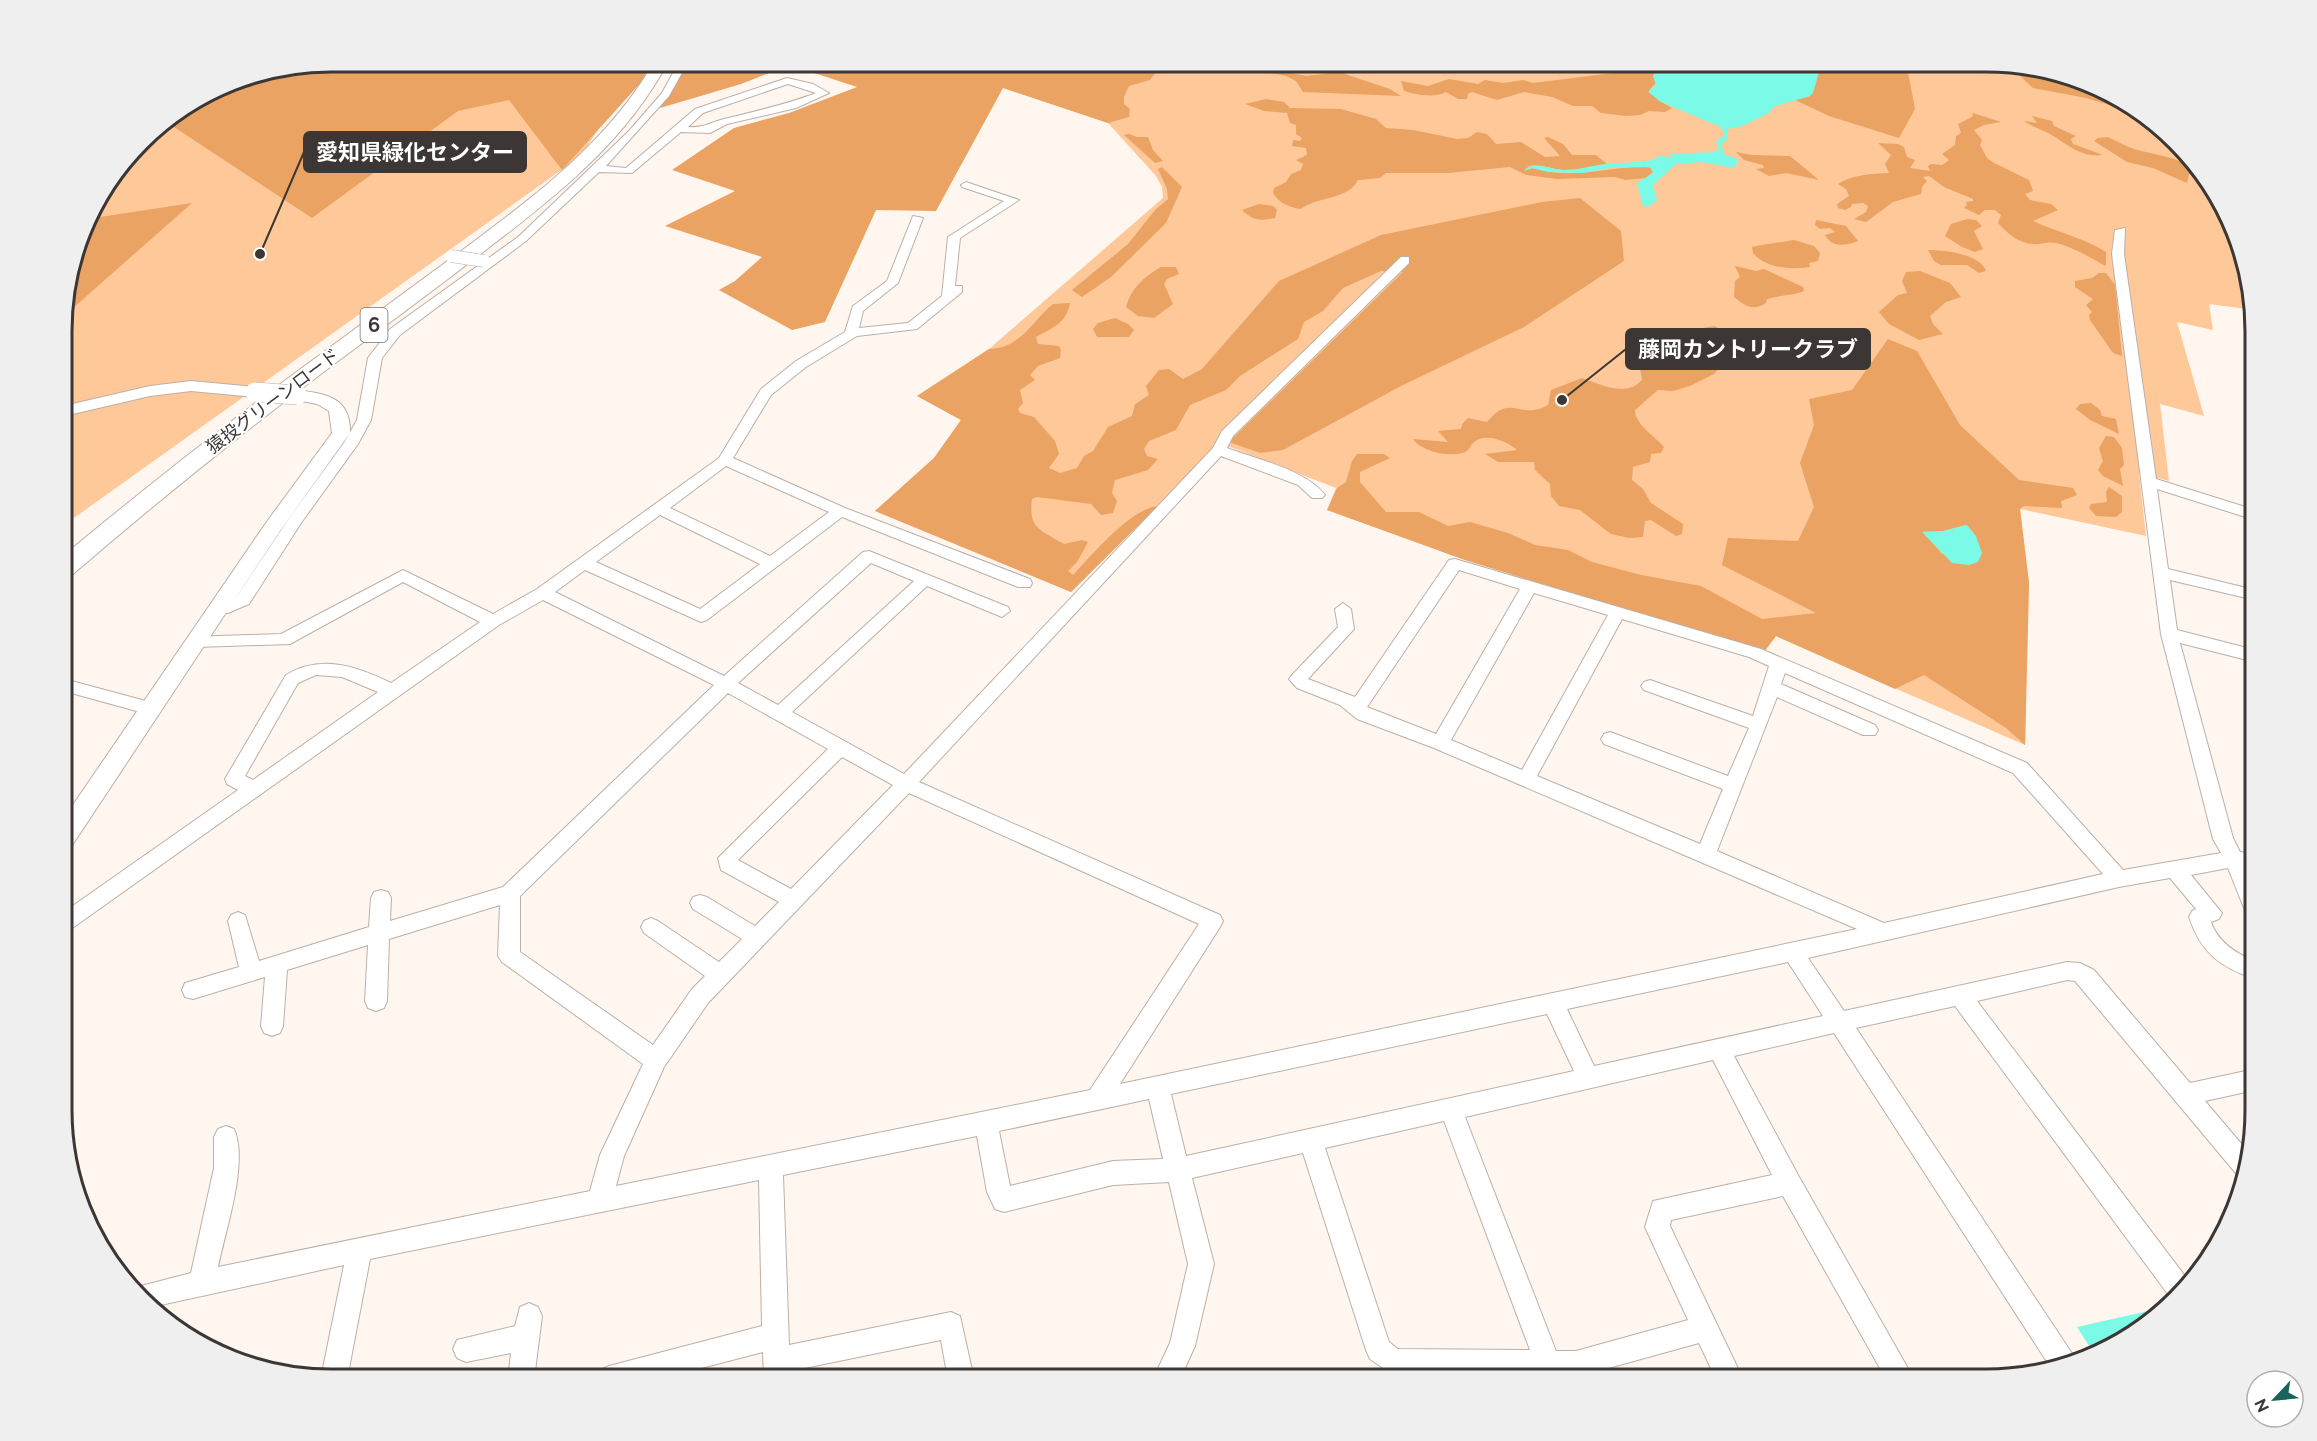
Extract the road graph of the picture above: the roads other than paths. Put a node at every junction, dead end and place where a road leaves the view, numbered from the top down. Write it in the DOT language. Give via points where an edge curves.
graph roads {
  1 [pos="656,72"];
  2 [pos="678,72"];
  3 [pos="679,129"];
  4 [pos="596,169"];
  5 [pos="966,185"];
  6 [pos="917,218"];
  7 [pos="2121,230"];
  8 [pos="451,256"];
  9 [pos="1405,260"];
  10 [pos="472,275"];
  11 [pos="850,334"];
  12 [pos="72,409"];
  13 [pos="1219,450"];
  14 [pos="725,460"];
  15 [pos="2148,481"];
  16 [pos="1317,495"];
  17 [pos="658,508"];
  18 [pos="840,512"];
  19 [pos="2245,512"];
  20 [pos="72,561"];
  21 [pos="582,562"];
  22 [pos="772,563"];
  23 [pos="2161,573"];
  24 [pos="925,579"];
  25 [pos="1024,583"];
  26 [pos="1529,588"];
  27 [pos="543,593"];
  28 [pos="2245,594"];
  29 [pos="219,607"];
  30 [pos="1342,609"];
  31 [pos="1002,611"];
  32 [pos="1618,612"];
  33 [pos="494,621"];
  34 [pos="2169,634"];
  35 [pos="196,640"];
  36 [pos="2245,653"];
  37 [pos="1779,663"];
  38 [pos="726,684"];
  39 [pos="1650,686"];
  40 [pos="1771,687"];
  41 [pos="72,691"];
  42 [pos="392,691"];
  43 [pos="151,709"];
  44 [pos="1356,709"];
  45 [pos="779,714"];
  46 [pos="1759,725"];
  47 [pos="1869,730"];
  48 [pos="1610,739"];
  49 [pos="1440,743"];
  50 [pos="840,748"];
  51 [pos="1526,779"];
  52 [pos="906,784"];
  53 [pos="1732,785"];
  54 [pos="254,789"];
  55 [pos="72,825"];
  56 [pos="1705,855"];
  57 [pos="2234,859"];
  58 [pos="2245,861"];
  59 [pos="2173,868"];
  60 [pos="2119,879"];
  61 [pos="2245,887"];
  62 [pos="510,893"];
  63 [pos="381,898"];
  64 [pos="794,900"];
  65 [pos="700,903"];
  66 [pos="72,917"];
  67 [pos="238,921"];
  68 [pos="651,927"];
  69 [pos="1880,931"];
  70 [pos="380,933"];
  71 [pos="757,938"];
  72 [pos="1793,952"];
  73 [pos="277,964"];
  74 [pos="2245,967"];
  75 [pos="251,972"];
  76 [pos="721,975"];
  77 [pos="193,990"];
  78 [pos="1961,996"];
  79 [pos="376,1001"];
  80 [pos="1553,1003"];
  81 [pos="1839,1021"];
  82 [pos="272,1026"];
  83 [pos="1718,1048"];
  84 [pos="656,1060"];
  85 [pos="1588,1077"];
  86 [pos="2245,1081"];
  87 [pos="1156,1085"];
  88 [pos="2185,1095"];
  89 [pos="1098,1098"];
  90 [pos="1450,1108"];
  91 [pos="986,1124"];
  92 [pos="226,1137"];
  93 [pos="1310,1139"];
  94 [pos="2240,1161"];
  95 [pos="771,1167"];
  96 [pos="1178,1170"];
  97 [pos="1789,1183"];
  98 [pos="600,1200"];
  99 [pos="360,1249"];
  100 [pos="202,1283"];
  101 [pos="2177,1285"];
  102 [pos="150,1295"];
  103 [pos="1705,1328"];
  104 [pos="466,1349"];
  105 [pos="776,1358"];
  106 [pos="2060,1358"];
  107 [pos="1548,1363"];
  108 [pos="336,1369"];
  109 [pos="523,1369"];
  110 [pos="689,1369"];
  111 [pos="959,1369"];
  112 [pos="1171,1369"];
  113 [pos="1726,1369"];
  114 [pos="1895,1369"];
  1 -- 20 [label="main road, 猿投グリーンロード / 6" via="625,120 572,173 210,448"];
  2 -- 4 [label="street" via="666,94"];
  3 -- 3 [label="street" via="706,131 724,122 793,106 824,93 787,81 699,111"];
  3 -- 4 [label="street" via="628,171"];
  4 -- 10 [label="street" via="522,239"];
  5 -- 11 [label="street" via="1013,200 954,237 953,293 912,326"];
  6 -- 11 [label="street" via="892,283 857,309"];
  7 -- 15 [label="street" via="2118,254"];
  8 -- 10 [label="street, bridge" via="484,261 467,274"];
  9 -- 13 [label="street" via="1227,434"];
  10 -- 29 [label="street" via="383,346 375,358 364,420 351,444 243,600"];
  11 -- 14 [label="street" via="801,364 766,392"];
  12 -- 29 [label="street, bridge" via="191,386 297,395 326,401 340,412 341,432"];
  13 -- 16 [label="street" via="1303,482"];
  13 -- 52 [label="street"];
  14 -- 17 [label="street"];
  14 -- 18 [label="street"];
  15 -- 19 [label="street"];
  15 -- 23 [label="street"];
  17 -- 21 [label="street"];
  17 -- 22 [label="street"];
  18 -- 22 [label="street"];
  18 -- 25 [label="street"];
  21 -- 22 [label="street" via="701,616"];
  21 -- 27 [label="street"];
  23 -- 28 [label="street"];
  23 -- 34 [label="street"];
  24 -- 31 [label="street"];
  24 -- 38 [label="street" via="869,556"];
  24 -- 45 [label="street"];
  26 -- 32 [label="street"];
  26 -- 44 [label="street" via="1455,564"];
  26 -- 49 [label="street"];
  27 -- 33 [label="street"];
  27 -- 38 [label="street"];
  29 -- 35 [label="street"];
  30 -- 44 [label="street" via="1346,629 1298,679 1346,700"];
  32 -- 37 [label="street"];
  32 -- 51 [label="street"];
  33 -- 35 [label="street" via="403,575 284,640"];
  33 -- 42 [label="street"];
  34 -- 36 [label="street"];
  34 -- 57 [label="street" via="2223,839"];
  35 -- 43 [label="street"];
  37 -- 40 [label="street"];
  37 -- 60 [label="street" via="2020,768"];
  38 -- 45 [label="street"];
  38 -- 62 [label="street"];
  39 -- 46 [label="street"];
  40 -- 46 [label="street"];
  40 -- 47 [label="street"];
  41 -- 43 [label="street"];
  42 -- 54 [label="street"];
  42 -- 54 [label="street" via="350,670 303,670 292,679 234,779"];
  43 -- 55 [label="street"];
  44 -- 49 [label="street"];
  45 -- 50 [label="street"];
  46 -- 53 [label="street"];
  48 -- 53 [label="street"];
  49 -- 51 [label="street"];
  50 -- 52 [label="street"];
  50 -- 64 [label="street" via="728,858 728,864"];
  51 -- 56 [label="street"];
  52 -- 64 [label="street"];
  52 -- 89 [label="street" via="1213,921"];
  53 -- 56 [label="street"];
  54 -- 66 [label="street"];
  56 -- 69 [label="street"];
  57 -- 58 [label="street"];
  57 -- 59 [label="street"];
  57 -- 61 [label="street"];
  59 -- 60 [label="street"];
  59 -- 74 [label="street" via="2212,913 2199,917 2218,952"];
  60 -- 69 [label="street"];
  62 -- 70 [label="street"];
  62 -- 84 [label="street" via="509,956"];
  63 -- 70 [label="street"];
  64 -- 71 [label="street"];
  65 -- 71 [label="street"];
  67 -- 75 [label="street"];
  68 -- 76 [label="street"];
  69 -- 72 [label="street"];
  70 -- 73 [label="street"];
  70 -- 79 [label="street"];
  71 -- 76 [label="street"];
  72 -- 80 [label="street"];
  72 -- 81 [label="street"];
  73 -- 75 [label="street"];
  73 -- 82 [label="street"];
  75 -- 77 [label="street"];
  76 -- 84 [label="street" via="700,996"];
  78 -- 81 [label="street"];
  78 -- 88 [label="street" via="2067,971 2080,972"];
  78 -- 101 [label="street"];
  80 -- 85 [label="street"];
  80 -- 87 [label="street"];
  81 -- 83 [label="street"];
  81 -- 106 [label="street"];
  83 -- 85 [label="street"];
  83 -- 97 [label="street"];
  84 -- 98 [label="street" via="612,1155"];
  85 -- 90 [label="street"];
  86 -- 88 [label="street"];
  87 -- 89 [label="street"];
  87 -- 96 [label="street"];
  88 -- 94 [label="street"];
  89 -- 91 [label="street"];
  90 -- 93 [label="street"];
  90 -- 107 [label="street"];
  91 -- 95 [label="street"];
  91 -- 96 [label="street" via="999,1192 1004,1200 1113,1173"];
  92 -- 100 [label="street" via="226,1168"];
  93 -- 96 [label="street"];
  93 -- 107 [label="street" via="1379,1350 1393,1362"];
  95 -- 98 [label="street"];
  95 -- 105 [label="street"];
  96 -- 112 [label="street" via="1201,1263 1182,1346"];
  97 -- 103 [label="street" via="1662,1210 1657,1227"];
  97 -- 114 [label="street"];
  98 -- 99 [label="street"];
  99 -- 100 [label="street"];
  99 -- 108 [label="street"];
  100 -- 102 [label="street"];
  103 -- 107 [label="street" via="1576,1364"];
  103 -- 113 [label="street"];
  104 -- 109 [label="street" via="528,1327"];
  105 -- 110 [label="street"];
  105 -- 111 [label="street" via="951,1325"];
}
